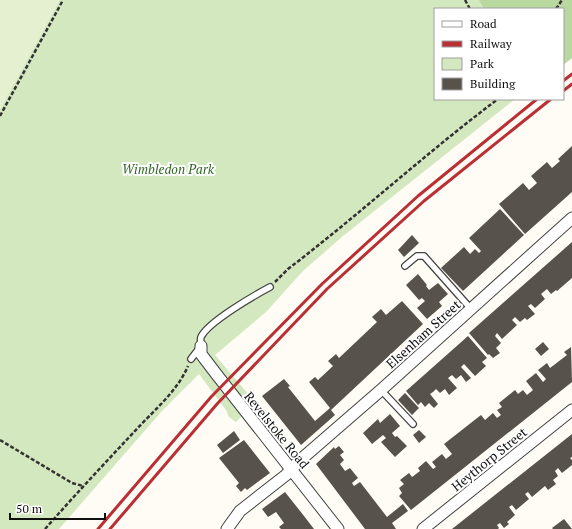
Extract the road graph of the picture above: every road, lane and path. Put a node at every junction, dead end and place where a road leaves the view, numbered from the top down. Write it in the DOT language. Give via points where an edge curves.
graph roads {
  1 [pos="63,0"];
  2 [pos="497,100"];
  3 [pos="0,116"];
  4 [pos="572,218"];
  5 [pos="405,266"];
  6 [pos="272,285"];
  7 [pos="471,309"];
  8 [pos="201,346"];
  9 [pos="191,359"];
  10 [pos="381,390"];
  11 [pos="572,410"];
  12 [pos="413,424"];
  13 [pos="0,440"];
  14 [pos="291,469"];
  15 [pos="83,486"];
  16 [pos="45,529"];
  17 [pos="227,529"];
  18 [pos="338,529"];
  19 [pos="423,529"];
  1 -- 3 [label="path"];
  2 -- 6 [label="path" via="288,269"];
  4 -- 7 [label="street, Elsenham Street"];
  5 -- 7 [label="lane" via="418,256 424,256"];
  6 -- 8 [label="lane" via="240,304 207,329 201,338"];
  7 -- 10 [label="street, Elsenham Street"];
  8 -- 9 [label="lane"];
  8 -- 14 [label="street, Revelstoke Road" via="202,354 217,375"];
  9 -- 15 [label="path" via="182,379"];
  10 -- 12 [label="lane"];
  10 -- 14 [label="street, Elsenham Street"];
  11 -- 19 [label="street, Heythorp Street"];
  13 -- 15 [label="path" via="72,483"];
  14 -- 17 [label="street, Elsenham Street" via="240,511"];
  14 -- 18 [label="street, Revelstoke Road"];
  15 -- 16 [label="path"];
}
